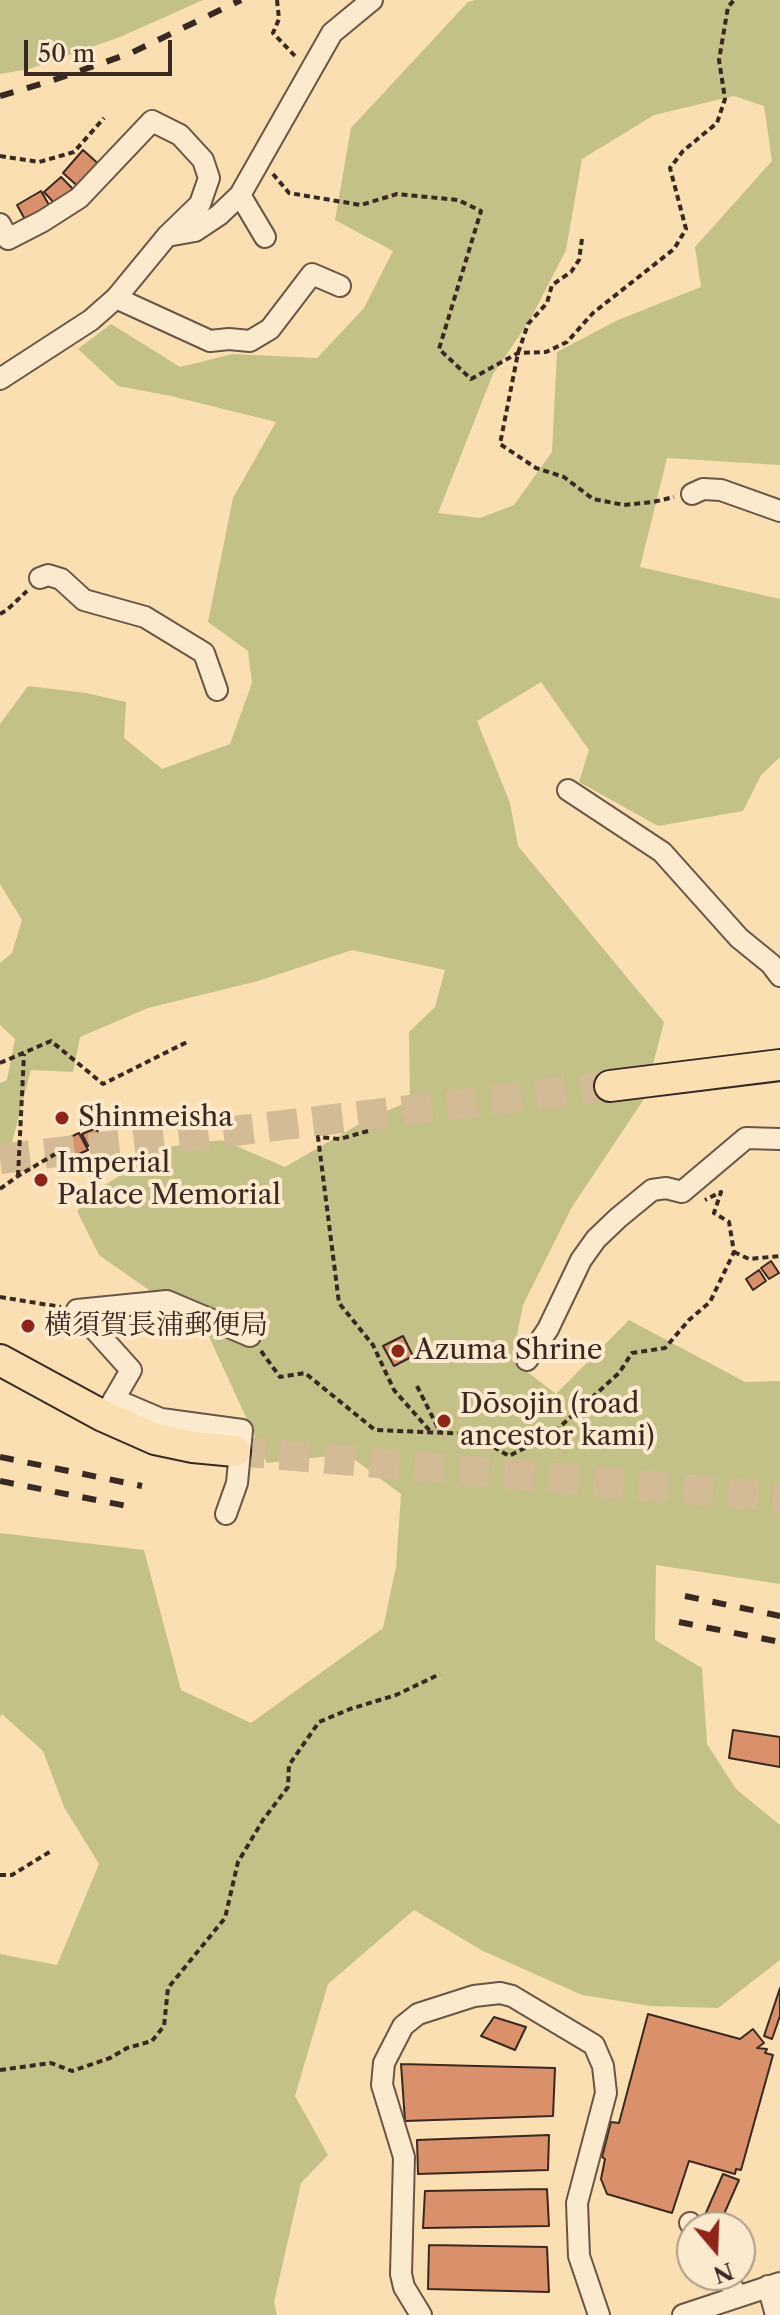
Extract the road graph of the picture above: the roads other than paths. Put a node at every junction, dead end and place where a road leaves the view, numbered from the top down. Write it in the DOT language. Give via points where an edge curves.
graph roads {
  1 [pos="372,0"];
  2 [pos="240,195"];
  3 [pos="0,224"];
  4 [pos="167,236"];
  5 [pos="265,237"];
  6 [pos="340,286"];
  7 [pos="116,298"];
  8 [pos="0,379"];
  9 [pos="692,494"];
  10 [pos="780,511"];
  11 [pos="40,578"];
  12 [pos="217,690"];
  13 [pos="568,790"];
  14 [pos="780,976"];
  15 [pos="780,1065"];
  16 [pos="610,1086"];
  17 [pos="780,1139"];
  18 [pos="250,1336"];
  19 [pos="0,1360"];
  20 [pos="527,1360"];
  21 [pos="109,1408"];
  22 [pos="235,1451"];
  23 [pos="226,1514"];
  24 [pos="774,2285"];
  25 [pos="735,2291"];
  26 [pos="738,2296"];
  27 [pos="421,2315"];
  28 [pos="599,2315"];
  29 [pos="683,2315"];
  30 [pos="776,2315"];
  1 -- 2 [label="street" via="332,33"];
  2 -- 4 [label="street" via="195,231"];
  2 -- 5 [label="street"];
  3 -- 4 [label="street" via="8,239 79,198 152,121 180,135 203,160 209,178 200,204"];
  4 -- 7 [label="street"];
  6 -- 7 [label="street" via="312,274 270,329 250,341 210,341"];
  7 -- 8 [label="street"];
  9 -- 10 [label="street" via="721,490"];
  11 -- 12 [label="street" via="61,579 84,600 145,617 204,653"];
  13 -- 14 [label="street" via="662,852"];
  15 -- 16 [label="highway"];
  17 -- 20 [label="street" via="746,1138 682,1192 652,1190 596,1239"];
  18 -- 21 [label="street" via="167,1301 77,1310 131,1370"];
  19 -- 21 [label="highway"];
  21 -- 22 [label="highway" via="155,1439"];
  21 -- 23 [label="street" via="242,1430 237,1483"];
  24 -- 26 [label="street"];
  24 -- 30 [label="street"];
  25 -- 26 [label="street"];
  26 -- 29 [label="street"];
  27 -- 28 [label="street" via="401,2274 404,2157 382,2085 384,2063 403,2026 418,2014 500,1993 594,2045 603,2066 606,2093 577,2203 579,2256"];
}
